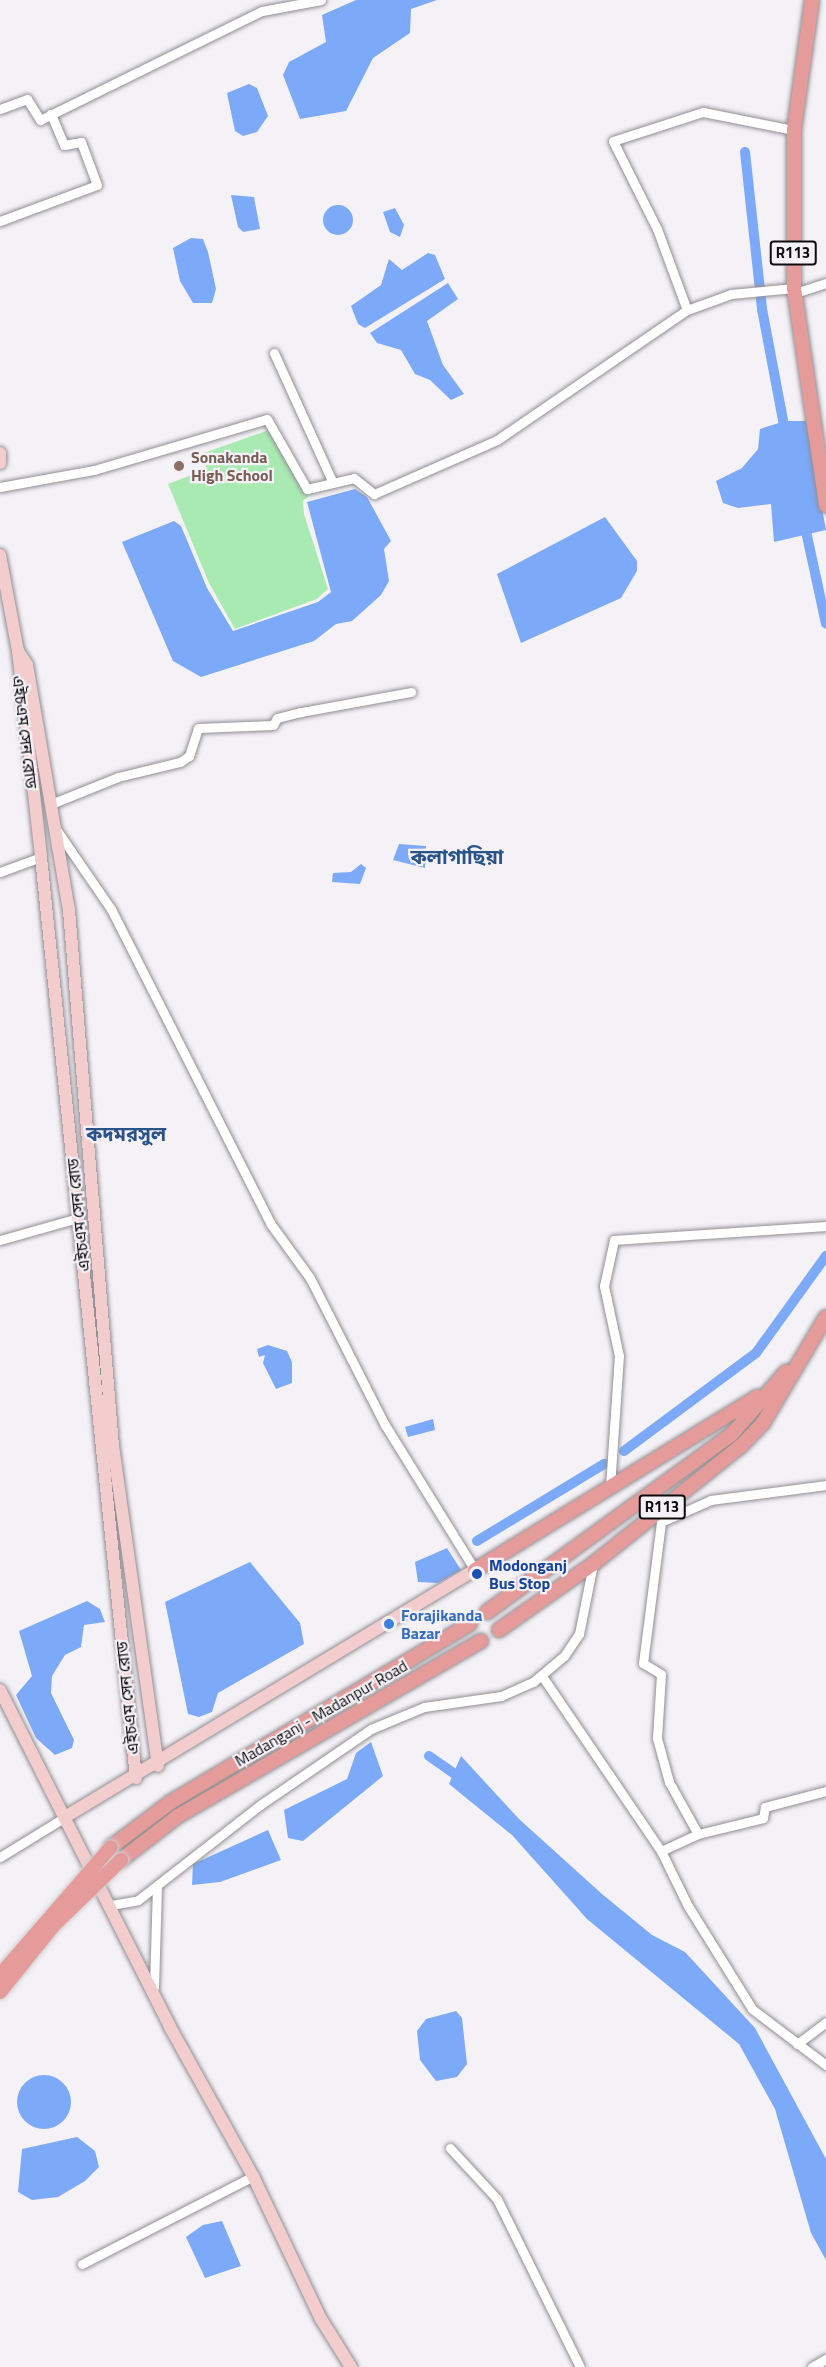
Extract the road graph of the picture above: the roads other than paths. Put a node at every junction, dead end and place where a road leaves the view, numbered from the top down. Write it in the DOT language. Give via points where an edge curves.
graph roads {
  1 [pos="321,0"];
  2 [pos="812,0"];
  3 [pos="0,109"];
  4 [pos="51,114"];
  5 [pos="794,130"];
  6 [pos="0,220"];
  7 [pos="826,283"];
  8 [pos="792,290"];
  9 [pos="687,310"];
  10 [pos="274,353"];
  11 [pos="0,453"];
  12 [pos="0,463"];
  13 [pos="332,481"];
  14 [pos="0,487"];
  15 [pos="826,506"];
  16 [pos="0,555"];
  17 [pos="18,651"];
  18 [pos="411,692"];
  19 [pos="51,804"];
  20 [pos="36,821"];
  21 [pos="55,824"];
  22 [pos="41,857"];
  23 [pos="0,872"];
  24 [pos="78,1218"];
  25 [pos="826,1226"];
  26 [pos="0,1240"];
  27 [pos="826,1317"];
  28 [pos="797,1360"];
  29 [pos="772,1386"];
  30 [pos="826,1485"];
  31 [pos="610,1487"];
  32 [pos="594,1564"];
  33 [pos="475,1570"];
  34 [pos="487,1612"];
  35 [pos="470,1624"];
  36 [pos="499,1630"];
  37 [pos="481,1641"];
  38 [pos="542,1676"];
  39 [pos="0,1690"];
  40 [pos="158,1766"];
  41 [pos="136,1778"];
  42 [pos="826,1791"];
  43 [pos="65,1817"];
  44 [pos="699,1834"];
  45 [pos="661,1851"];
  46 [pos="0,1857"];
  47 [pos="157,1887"];
  48 [pos="111,1905"];
  49 [pos="0,1975"];
  50 [pos="154,1987"];
  51 [pos="0,1992"];
  52 [pos="826,2022"];
  53 [pos="796,2044"];
  54 [pos="826,2065"];
  55 [pos="450,2148"];
  56 [pos="253,2176"];
  57 [pos="82,2264"];
  58 [pos="826,2359"];
  59 [pos="351,2367"];
  60 [pos="580,2367"];
  61 [pos="812,2367"];
  1 -- 4 [label="street" via="262,11"];
  2 -- 5 [label="main road, R113"];
  3 -- 4 [label="street" via="27,99 37,118"];
  4 -- 6 [label="street" via="64,146 81,142 97,185"];
  5 -- 8 [label="main road, R113"];
  5 -- 9 [label="street" via="703,112 613,141 657,229"];
  7 -- 8 [label="street"];
  8 -- 9 [label="street" via="731,294"];
  8 -- 15 [label="main road, R113"];
  9 -- 13 [label="street" via="497,440 374,494 361,479"];
  10 -- 13 [label="street"];
  11 -- 12 [label="main road"];
  13 -- 14 [label="street" via="307,489 267,419 94,470"];
  16 -- 17 [label="main road, এইচএম সেন রোড"];
  17 -- 19 [label="main road, এইচএম সেন রোড" via="27,665"];
  17 -- 20 [label="main road, এইচএম সেন রোড"];
  18 -- 19 [label="street" via="301,712 277,718 273,725 201,728 180,762 118,777"];
  19 -- 21 [label="main road, এইচএম সেন রোড"];
  20 -- 21 [label="main road"];
  20 -- 22 [label="main road, এইচএম সেন রোড"];
  21 -- 33 [label="street" via="111,909 270,1223 310,1278 385,1425"];
  21 -- 40 [label="main road, এইচএম সেন রোড" via="98,1214 113,1446"];
  22 -- 23 [label="street"];
  22 -- 24 [label="main road, এইচএম সেন রোড"];
  24 -- 26 [label="street"];
  24 -- 41 [label="main road, এইচএম সেন রোড"];
  25 -- 31 [label="street" via="614,1240 604,1286 619,1356"];
  27 -- 28 [label="main road, R113"];
  28 -- 29 [label="main road, R113"];
  28 -- 32 [label="main road, R113" via="774,1407 741,1446"];
  29 -- 31 [label="main road"];
  29 -- 34 [label="main road, R113" via="731,1435"];
  30 -- 44 [label="street" via="711,1500 661,1522 643,1664 661,1674 657,1738 669,1782"];
  31 -- 33 [label="main road"];
  32 -- 36 [label="main road, R113"];
  32 -- 38 [label="street" via="579,1634"];
  33 -- 40 [label="main road"];
  35 -- 49 [label="main road, Madanganj - Madanpur Road, bridge" via="171,1802 111,1847"];
  37 -- 51 [label="main road, Madanganj - Madanpur Road, bridge" via="178,1816 121,1860 53,1926"];
  38 -- 45 [label="street"];
  38 -- 47 [label="street" via="501,1696 424,1707 371,1729 260,1805"];
  39 -- 43 [label="main road"];
  40 -- 41 [label="main road"];
  41 -- 43 [label="main road"];
  42 -- 44 [label="street" via="765,1807 763,1818"];
  43 -- 46 [label="street"];
  43 -- 48 [label="main road"];
  44 -- 45 [label="street"];
  45 -- 53 [label="street" via="687,1906 752,2009"];
  47 -- 48 [label="street" via="138,1900"];
  47 -- 50 [label="street"];
  48 -- 50 [label="main road"];
  50 -- 56 [label="main road" via="170,2027"];
  52 -- 53 [label="street"];
  53 -- 54 [label="street"];
  55 -- 60 [label="street" via="496,2199"];
  56 -- 57 [label="street"];
  56 -- 59 [label="main road" via="321,2319"];
  58 -- 61 [label="street"];
}
